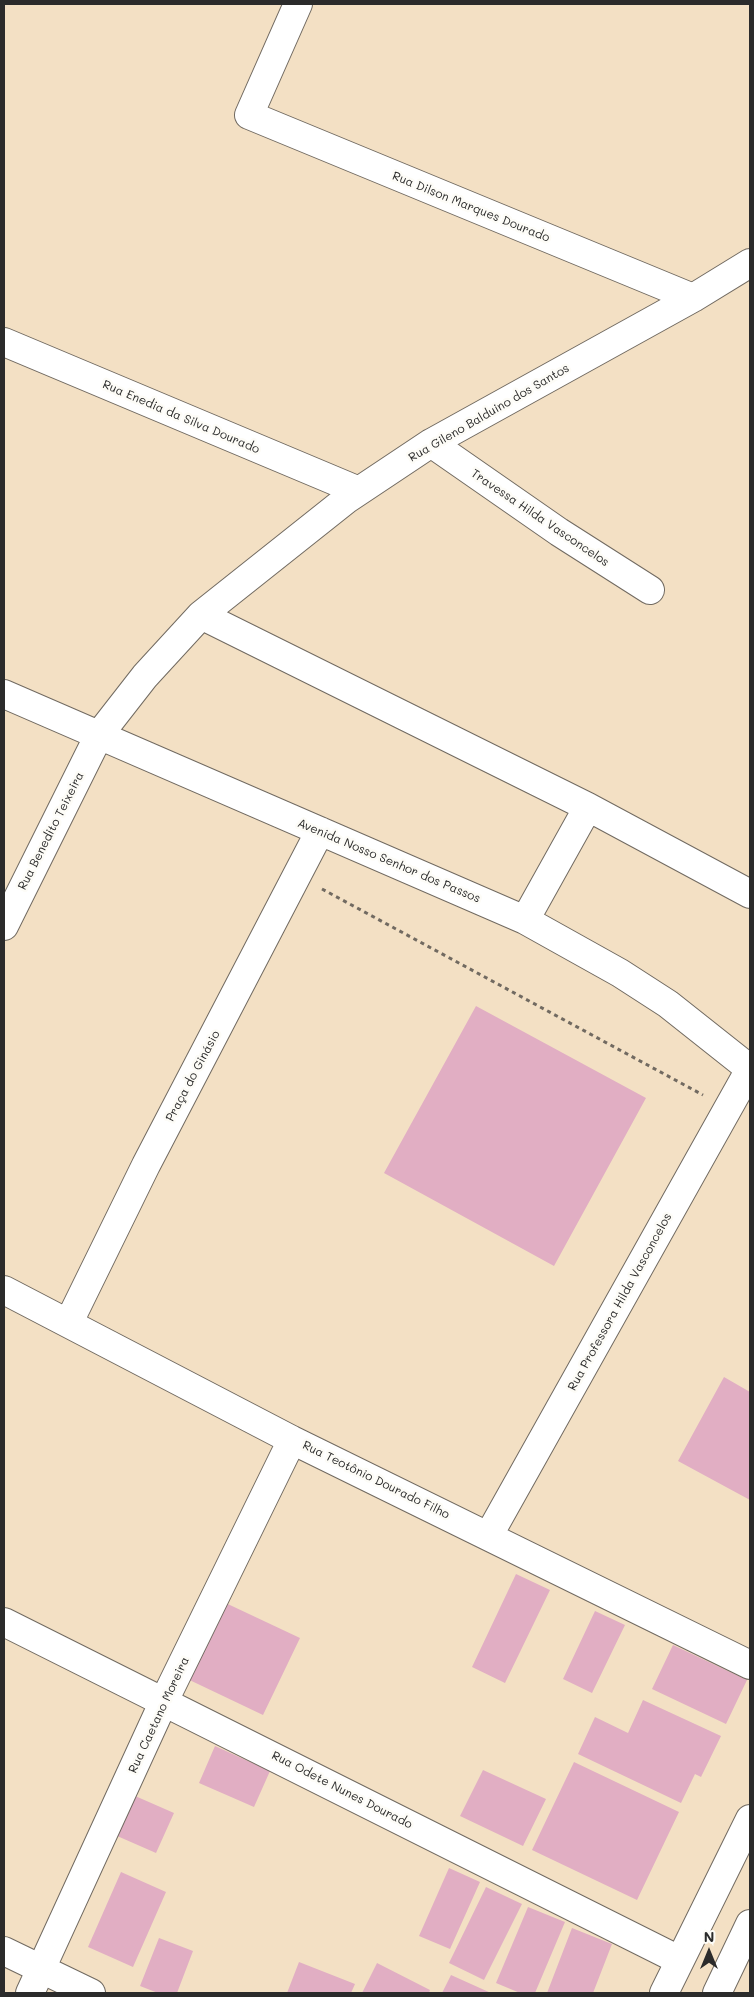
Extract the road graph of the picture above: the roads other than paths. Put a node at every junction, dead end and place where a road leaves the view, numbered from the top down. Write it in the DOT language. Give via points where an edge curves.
graph roads {
  1 [pos="298,4"];
  2 [pos="750,263"];
  3 [pos="693,298"];
  4 [pos="4,342"];
  5 [pos="431,444"];
  6 [pos="359,491"];
  7 [pos="650,590"];
  8 [pos="200,615"];
  9 [pos="4,694"];
  10 [pos="99,736"];
  11 [pos="588,807"];
  12 [pos="320,831"];
  13 [pos="750,894"];
  14 [pos="525,920"];
  15 [pos="4,926"];
  16 [pos="750,1069"];
  17 [pos="4,1290"];
  18 [pos="69,1322"];
  19 [pos="292,1440"];
  20 [pos="489,1535"];
  21 [pos="4,1622"];
  22 [pos="750,1665"];
  23 [pos="164,1701"];
  24 [pos="750,1819"];
  25 [pos="750,1924"];
  26 [pos="4,1951"];
  27 [pos="680,1960"];
  28 [pos="42,1969"];
  29 [pos="30,1993"];
  30 [pos="91,1993"];
  31 [pos="664,1993"];
  32 [pos="717,1993"];
  1 -- 3 [label="street, Rua Dilson Marques Dourado" via="249,115"];
  2 -- 3 [label="street, Rua Gileno Balduino dos Santos"];
  3 -- 5 [label="street, Rua Gileno Balduino dos Santos"];
  4 -- 6 [label="street, Rua Enedia da Silva Dourado"];
  5 -- 6 [label="street, Rua Gileno Balduino dos Santos"];
  5 -- 7 [label="street, Travessa Hilda Vasconcelos"];
  6 -- 8 [label="street, Rua Gileno Balduino dos Santos"];
  8 -- 10 [label="street, Rua Gileno Balduino dos Santos" via="145,676"];
  8 -- 11 [label="street"];
  9 -- 10 [label="street, Avenida Nosso Senhor dos Passos"];
  10 -- 12 [label="street, Avenida Nosso Senhor dos Passos"];
  10 -- 15 [label="street, Rua Benedito Teixeira"];
  11 -- 13 [label="street"];
  11 -- 14 [label="street"];
  12 -- 14 [label="street, Avenida Nosso Senhor dos Passos"];
  12 -- 18 [label="street, Praça do Ginásio" via="151,1156"];
  14 -- 16 [label="street, Avenida Nosso Senhor dos Passos" via="668,1004"];
  16 -- 20 [label="street, Rua Professora Hilda Vasconcelos"];
  17 -- 18 [label="street, Rua Teotônio Dourado Filho"];
  18 -- 19 [label="street, Rua Teotônio Dourado Filho"];
  19 -- 20 [label="street, Rua Teotônio Dourado Filho"];
  19 -- 23 [label="street, Rua Caetano Moreira"];
  20 -- 22 [label="street, Rua Teotônio Dourado Filho"];
  21 -- 23 [label="street, Rua Odete Nunes Dourado"];
  23 -- 27 [label="street, Rua Odete Nunes Dourado"];
  23 -- 28 [label="street, Rua Caetano Moreira"];
  24 -- 27 [label="street"];
  25 -- 32 [label="street"];
  26 -- 28 [label="street"];
  27 -- 31 [label="street"];
  28 -- 29 [label="street, Rua Caetano Moreira"];
  28 -- 30 [label="street"];
}
